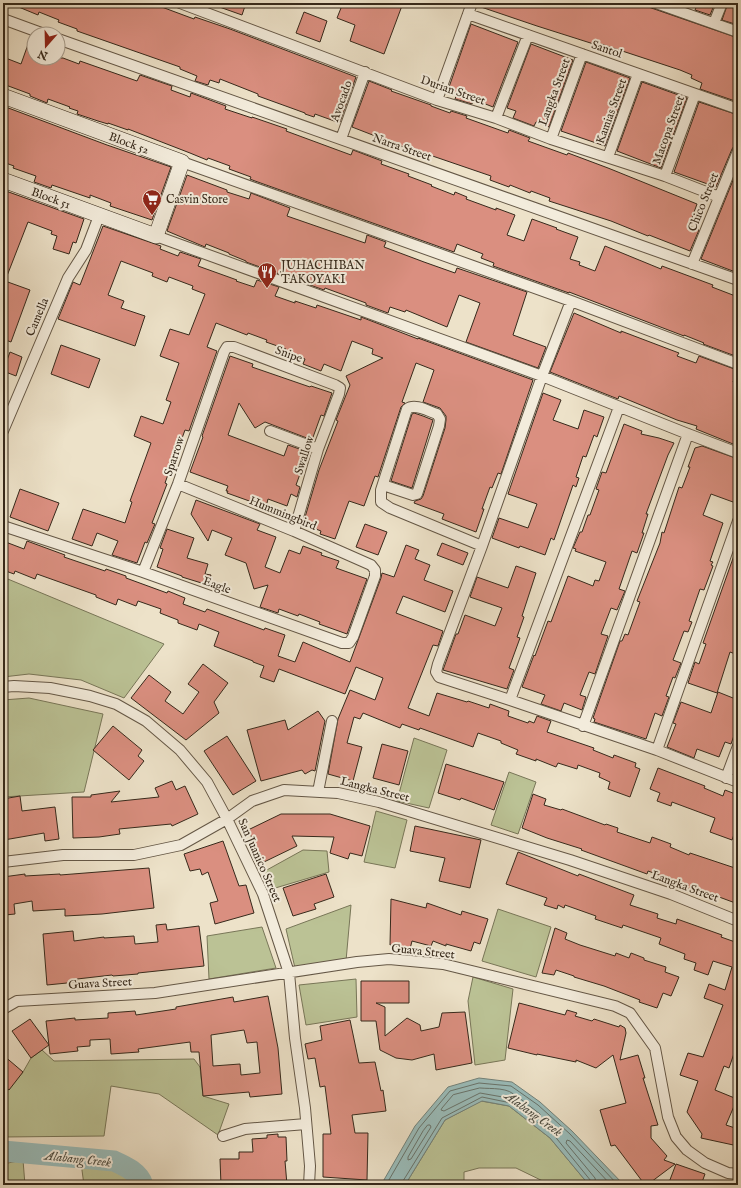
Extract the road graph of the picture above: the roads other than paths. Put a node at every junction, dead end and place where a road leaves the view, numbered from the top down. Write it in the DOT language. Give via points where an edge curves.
graph roads {
  1 [pos="180,3"];
  2 [pos="472,3"];
  3 [pos="656,3"];
  4 [pos="722,3"];
  5 [pos="468,14"];
  6 [pos="3,19"];
  7 [pos="714,23"];
  8 [pos="26,27"];
  9 [pos="738,32"];
  10 [pos="528,35"];
  11 [pos="66,42"];
  12 [pos="582,54"];
  13 [pos="365,72"];
  14 [pos="638,74"];
  15 [pos="695,94"];
  16 [pos="3,96"];
  17 [pos="437,100"];
  18 [pos="738,109"];
  19 [pos="496,118"];
  20 [pos="341,139"];
  21 [pos="551,139"];
  22 [pos="738,151"];
  23 [pos="608,157"];
  24 [pos="182,162"];
  25 [pos="665,176"];
  26 [pos="3,180"];
  27 [pos="719,197"];
  28 [pos="100,216"];
  29 [pos="156,236"];
  30 [pos="692,264"];
  31 [pos="738,280"];
  32 [pos="571,301"];
  33 [pos="227,347"];
  34 [pos="738,364"];
  35 [pos="542,376"];
  36 [pos="340,388"];
  37 [pos="619,407"];
  38 [pos="270,430"];
  39 [pos="3,432"];
  40 [pos="688,434"];
  41 [pos="318,449"];
  42 [pos="738,452"];
  43 [pos="178,484"];
  44 [pos="383,485"];
  45 [pos="738,521"];
  46 [pos="3,526"];
  47 [pos="294,530"];
  48 [pos="482,546"];
  49 [pos="375,570"];
  50 [pos="143,572"];
  51 [pos="3,687"];
  52 [pos="510,700"];
  53 [pos="332,721"];
  54 [pos="583,726"];
  55 [pos="738,746"];
  56 [pos="657,750"];
  57 [pos="726,778"];
  58 [pos="738,782"];
  59 [pos="318,792"];
  60 [pos="227,819"];
  61 [pos="3,862"];
  62 [pos="738,921"];
  63 [pos="289,972"];
  64 [pos="3,1009"];
  65 [pos="306,1124"];
  66 [pos="223,1136"];
  67 [pos="738,1174"];
  68 [pos="310,1185"];
  1 -- 13 [label="street, Durian Street"];
  2 -- 5 [label="street"];
  3 -- 7 [label="street"];
  4 -- 7 [label="street"];
  5 -- 10 [label="street, Santol"];
  5 -- 17 [label="street"];
  6 -- 8 [label="street"];
  7 -- 9 [label="street"];
  10 -- 12 [label="street, Santol"];
  10 -- 19 [label="street"];
  11 -- 20 [label="street, Narra Street"];
  12 -- 14 [label="street, Santol"];
  12 -- 21 [label="street, Langka Street"];
  13 -- 17 [label="street, Durian Street"];
  13 -- 20 [label="street, Avocado"];
  14 -- 15 [label="street, Santol"];
  14 -- 23 [label="street, Kamias Street"];
  15 -- 18 [label="street, Santol"];
  15 -- 25 [label="street, Macopa Street"];
  16 -- 24 [label="street, Block 52"];
  17 -- 19 [label="street, Durian Street"];
  19 -- 21 [label="street, Durian Street"];
  20 -- 30 [label="street, Narra Street"];
  21 -- 23 [label="street, Durian Street"];
  22 -- 27 [label="street, Chico Street"];
  23 -- 25 [label="street, Durian Street"];
  24 -- 29 [label="street"];
  24 -- 32 [label="street"];
  25 -- 27 [label="street, Durian Street"];
  26 -- 28 [label="street, Block 51"];
  27 -- 30 [label="street, Chico Street"];
  28 -- 29 [label="street, Block 51"];
  28 -- 39 [label="street, Camella" via="86,250 68,278"];
  29 -- 35 [label="street"];
  30 -- 31 [label="street, Narra Street"];
  32 -- 34 [label="street"];
  32 -- 35 [label="street"];
  33 -- 36 [label="street, Snipe"];
  33 -- 43 [label="street, Sparrow"];
  35 -- 37 [label="street"];
  35 -- 48 [label="street"];
  36 -- 41 [label="street, Swallow"];
  37 -- 40 [label="street"];
  37 -- 52 [label="street"];
  38 -- 41 [label="street"];
  40 -- 42 [label="street"];
  40 -- 54 [label="street"];
  41 -- 47 [label="street, Swallow"];
  43 -- 47 [label="street, Hummingbird"];
  43 -- 50 [label="street, Sparrow"];
  44 -- 44 [label="street" via="407,409 412,406 437,414 440,419 439,426 417,494"];
  44 -- 48 [label="street" via="381,502 387,507"];
  45 -- 56 [label="street"];
  46 -- 50 [label="street, Eagle"];
  47 -- 49 [label="street, Hummingbird" via="371,564"];
  48 -- 52 [label="street" via="436,672 439,677"];
  49 -- 50 [label="street, Eagle" via="354,637 348,643"];
  51 -- 60 [label="street, San Juanico Street" via="50,688 90,696 116,704 146,721 180,750 208,782"];
  52 -- 54 [label="street"];
  53 -- 59 [label="street"];
  54 -- 56 [label="street"];
  55 -- 57 [label="street"];
  56 -- 57 [label="street"];
  57 -- 58 [label="street"];
  59 -- 60 [label="street, Langka Street" via="284,790 252,801"];
  59 -- 62 [label="street, Langka Street" via="338,792 379,802 570,860 671,894"];
  60 -- 61 [label="street, Langka Street" via="181,845 134,855 63,855"];
  60 -- 63 [label="street, San Juanico Street" via="263,894"];
  63 -- 64 [label="street, Guava Street" via="155,993 17,1001"];
  63 -- 65 [label="street, San Juanico Street"];
  63 -- 67 [label="street, Guava Street" via="389,959 443,964 615,1006 630,1013 655,1048 668,1117 676,1137 687,1150 705,1163 728,1173"];
  65 -- 66 [label="street" via="245,1129"];
  65 -- 68 [label="street, San Juanico Street"];
}
